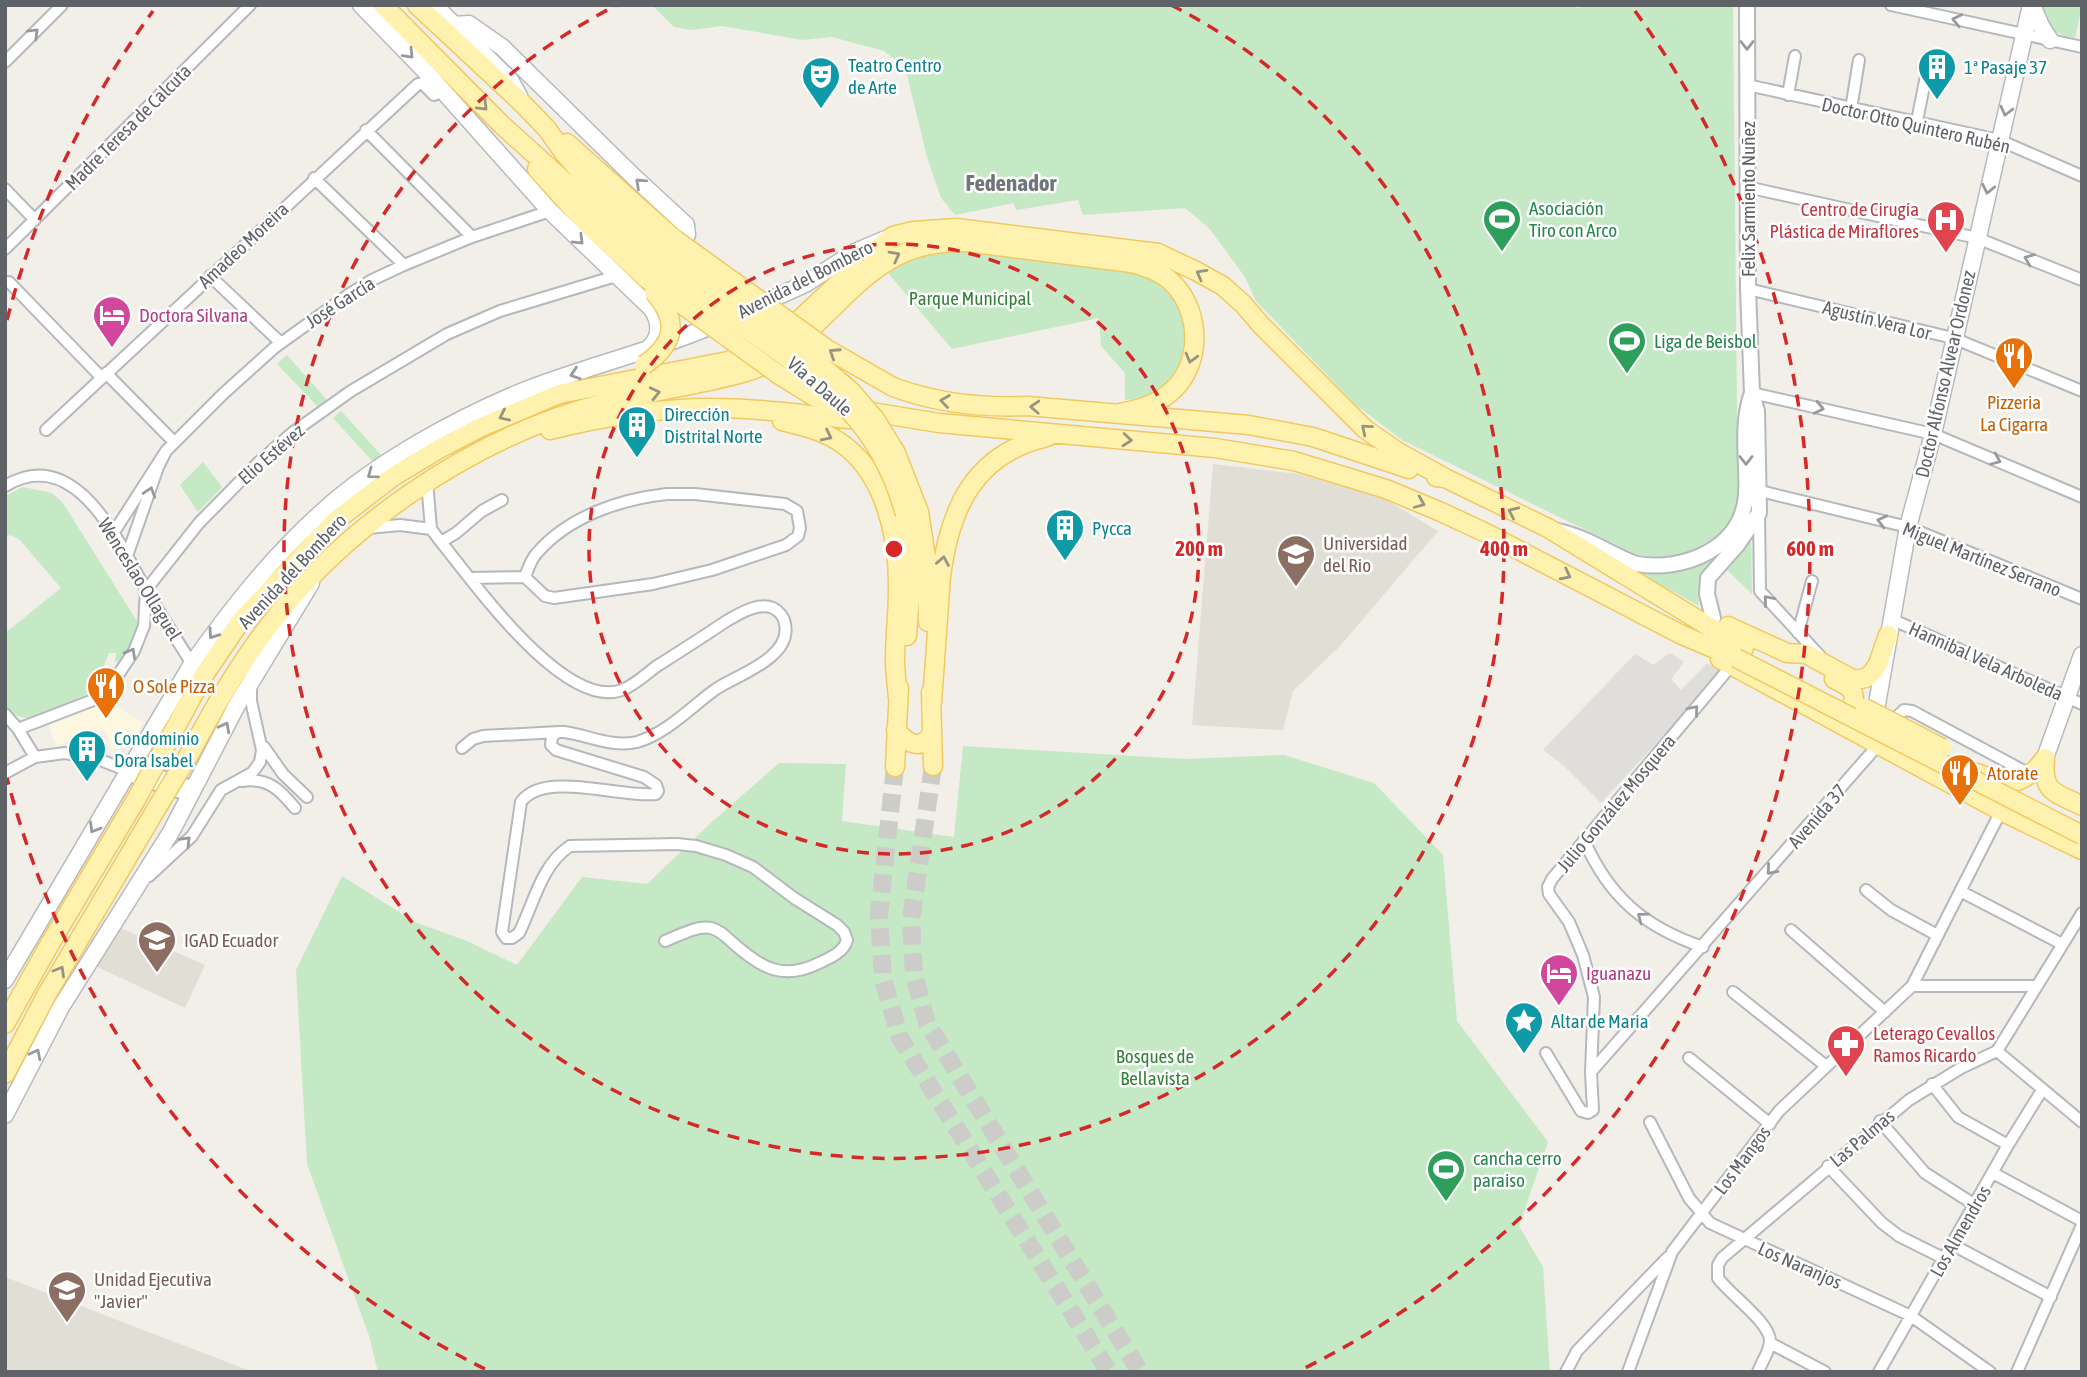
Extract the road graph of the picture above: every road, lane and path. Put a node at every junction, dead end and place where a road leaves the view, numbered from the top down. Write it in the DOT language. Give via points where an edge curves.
graph roads {
  1 [pos="62,5"];
  2 [pos="250,5"];
  3 [pos="361,5"];
  4 [pos="383,5"];
  5 [pos="417,5"];
  6 [pos="434,5"];
  7 [pos="1747,5"];
  8 [pos="1891,5"];
  9 [pos="2032,5"];
  10 [pos="1907,7"];
  11 [pos="453,25"];
  12 [pos="2024,34"];
  13 [pos="2050,40"];
  14 [pos="2082,47"];
  15 [pos="1795,56"];
  16 [pos="1859,60"];
  17 [pos="5,62"];
  18 [pos="1926,76"];
  19 [pos="1746,85"];
  20 [pos="443,91"];
  21 [pos="1788,95"];
  22 [pos="521,102"];
  23 [pos="1850,109"];
  24 [pos="1917,121"];
  25 [pos="502,125"];
  26 [pos="366,130"];
  27 [pos="1999,140"];
  28 [pos="2082,176"];
  29 [pos="314,178"];
  30 [pos="1748,187"];
  31 [pos="5,189"];
  32 [pos="550,211"];
  33 [pos="35,220"];
  34 [pos="893,236"];
  35 [pos="472,237"];
  36 [pos="1977,238"];
  37 [pos="5,249"];
  38 [pos="404,265"];
  39 [pos="645,268"];
  40 [pos="211,276"];
  41 [pos="2082,280"];
  42 [pos="9,282"];
  43 [pos="1748,289"];
  44 [pos="1953,338"];
  45 [pos="281,343"];
  46 [pos="642,359"];
  47 [pos="104,376"];
  48 [pos="2082,391"];
  49 [pos="1752,393"];
  50 [pos="559,394"];
  51 [pos="738,410"];
  52 [pos="1120,413"];
  53 [pos="939,424"];
  54 [pos="46,430"];
  55 [pos="1933,434"];
  56 [pos="1059,435"];
  57 [pos="174,442"];
  58 [pos="497,444"];
  59 [pos="166,452"];
  60 [pos="1445,478"];
  61 [pos="427,481"];
  62 [pos="7,485"];
  63 [pos="1760,491"];
  64 [pos="2082,497"];
  65 [pos="502,500"];
  66 [pos="912,513"];
  67 [pos="1759,513"];
  68 [pos="1908,527"];
  69 [pos="366,528"];
  70 [pos="1549,528"];
  71 [pos="431,529"];
  72 [pos="114,533"];
  73 [pos="441,542"];
  74 [pos="127,556"];
  75 [pos="320,569"];
  76 [pos="525,577"];
  77 [pos="470,578"];
  78 [pos="1636,581"];
  79 [pos="1812,581"];
  80 [pos="146,590"];
  81 [pos="2082,600"];
  82 [pos="1713,618"];
  83 [pos="1889,627"];
  84 [pos="1798,633"];
  85 [pos="1787,653"];
  86 [pos="2082,655"];
  87 [pos="1737,657"];
  88 [pos="192,664"];
  89 [pos="1831,668"];
  90 [pos="252,680"];
  91 [pos="898,698"];
  92 [pos="2074,701"];
  93 [pos="932,702"];
  94 [pos="5,714"];
  95 [pos="1831,719"];
  96 [pos="1883,722"];
  97 [pos="18,729"];
  98 [pos="897,730"];
  99 [pos="559,732"];
  100 [pos="932,732"];
  101 [pos="260,741"];
  102 [pos="463,748"];
  103 [pos="35,757"];
  104 [pos="2045,758"];
  105 [pos="933,766"];
  106 [pos="895,767"];
  107 [pos="128,771"];
  108 [pos="2024,771"];
  109 [pos="5,773"];
  110 [pos="236,782"];
  111 [pos="1949,782"];
  112 [pos="2006,785"];
  113 [pos="192,792"];
  114 [pos="307,797"];
  115 [pos="2065,797"];
  116 [pos="2082,806"];
  117 [pos="295,808"];
  118 [pos="2001,811"];
  119 [pos="2082,821"];
  120 [pos="2050,835"];
  121 [pos="2082,835"];
  122 [pos="1584,840"];
  123 [pos="2082,850"];
  124 [pos="137,887"];
  125 [pos="1866,890"];
  126 [pos="1960,891"];
  127 [pos="2082,913"];
  128 [pos="1791,930"];
  129 [pos="1937,935"];
  130 [pos="665,941"];
  131 [pos="2062,944"];
  132 [pos="1703,947"];
  133 [pos="5,980"];
  134 [pos="1912,986"];
  135 [pos="2037,986"];
  136 [pos="1733,992"];
  137 [pos="1885,1012"];
  138 [pos="5,1024"];
  139 [pos="1997,1051"];
  140 [pos="1546,1053"];
  141 [pos="1689,1058"];
  142 [pos="1826,1066"];
  143 [pos="1591,1072"];
  144 [pos="5,1074"];
  145 [pos="1932,1084"];
  146 [pos="2042,1090"];
  147 [pos="5,1115"];
  148 [pos="1880,1121"];
  149 [pos="1650,1122"];
  150 [pos="2082,1122"];
  151 [pos="1770,1124"];
  152 [pos="2008,1145"];
  153 [pos="1828,1166"];
  154 [pos="1993,1173"];
  155 [pos="1975,1205"];
  156 [pos="1701,1214"];
  157 [pos="2082,1223"];
  158 [pos="1744,1239"];
  159 [pos="1953,1245"];
  160 [pos="1672,1252"];
  161 [pos="1945,1259"];
  162 [pos="2051,1297"];
  163 [pos="1911,1315"];
  164 [pos="1770,1343"];
  165 [pos="1566,1372"];
  166 [pos="1628,1372"];
  167 [pos="1758,1372"];
  168 [pos="1825,1372"];
  169 [pos="1879,1372"];
  170 [pos="1990,1372"];
  171 [pos="2017,1372"];
  17 -- 1 [label="street, one-way"];
  2 -- 33 [label="street, Madre Teresa de Calcuta"];
  3 -- 20 [label="main road, Vía a Daule, one-way"];
  4 -- 25 [label="main road, Vía a Daule, one-way"];
  5 -- 22 [label="main road, Vía a Daule"];
  6 -- 11 [label="main road, Vía a Daule"];
  7 -- 19 [label="street, Felix Sarmiento Nuñez, one-way"];
  8 -- 10 [label="street"];
  9 -- 12 [label="main road, Doctor Alfonso Alvear Ordonez"];
  9 -- 13 [label="main road"];
  12 -- 10 [label="street, one-way"];
  11 -- 22 [label="main road, Vía a Daule" via="510,80"];
  39 -- 11 [label="main road, one-way" via="642,288 655,279 687,235 686,225 502,47 469,24"];
  12 -- 13 [label="street"];
  12 -- 27 [label="main road, Doctor Alfonso Alvear Ordonez, one-way"];
  13 -- 14 [label="street"];
  15 -- 21 [label="street"];
  16 -- 23 [label="street"];
  18 -- 24 [label="street"];
  19 -- 21 [label="street, Doctor Otto Quintero Rubén"];
  19 -- 30 [label="street, Felix Sarmiento Nuñez"];
  20 -- 26 [label="street, Amadeo Moreira" via="434,95 418,84"];
  20 -- 32 [label="main road, Vía a Daule"];
  21 -- 23 [label="street, Doctor Otto Quintero Rubén"];
  22 -- 39 [label="main road, Vía a Daule" via="571,146"];
  23 -- 24 [label="street, Doctor Otto Quintero Rubén"];
  24 -- 27 [label="street, Doctor Otto Quintero Rubén"];
  25 -- 39 [label="main road, Vía a Daule"];
  25 -- 39 [label="main road, Vía a Daule" via="584,221"];
  26 -- 29 [label="street, Amadeo Moreira"];
  26 -- 35 [label="street"];
  27 -- 28 [label="street, Doctor Otto Quintero Rubén"];
  27 -- 36 [label="main road, Doctor Alfonso Alvear Ordonez, one-way"];
  29 -- 38 [label="street"];
  29 -- 40 [label="street, Amadeo Moreira"];
  30 -- 36 [label="street"];
  30 -- 43 [label="street, Felix Sarmiento Nuñez"];
  31 -- 33 [label="street"];
  32 -- 35 [label="street, José García"];
  32 -- 39 [label="main road, Vía a Daule, one-way"];
  33 -- 37 [label="street, Madre Teresa de Calcuta"];
  34 -- 46 [label="main road, Avenida del Bombero" via="866,246 784,294"];
  34 -- 50 [label="main road, Avenida del Bombero" via="759,350 728,361"];
  60 -- 34 [label="main road, Avenida del Bombero, one-way" via="1365,429 1223,286 1158,253 956,228"];
  35 -- 38 [label="street, José García"];
  41 -- 36 [label="street, one-way"];
  36 -- 44 [label="main road, Doctor Alfonso Alvear Ordonez"];
  38 -- 45 [label="street, José García" via="348,295"];
  39 -- 46 [label="main road, bridge" via="671,330 661,352"];
  52 -- 39 [label="main road, Vía a Daule, one-way, bridge" via="927,398 893,387 827,349"];
  39 -- 53 [label="main road, Vía a Daule, bridge" via="778,374 815,397"];
  39 -- 66 [label="main road, Vía a Daule, bridge" via="811,375 842,401 883,457"];
  39 -- 80 [label="street, Elio Estévez" via="500,311 447,334 351,391 260,461 199,523"];
  40 -- 45 [label="street"];
  40 -- 47 [label="street, Amadeo Moreira"];
  42 -- 47 [label="street"];
  43 -- 44 [label="street, Agustín Vera Lor"];
  43 -- 49 [label="street, Felix Sarmiento Nuñez"];
  44 -- 48 [label="street, Agustín Vera Lor"];
  44 -- 55 [label="main road, Doctor Alfonso Alvear Ordonez"];
  45 -- 57 [label="street, José García"];
  46 -- 50 [label="main road"];
  46 -- 88 [label="main road, Avenida del Bombero, one-way" via="529,389 474,412 383,466 324,510 271,562"];
  47 -- 54 [label="street, Amadeo Moreira"];
  47 -- 57 [label="street"];
  49 -- 55 [label="street, one-way"];
  49 -- 63 [label="street, Felix Sarmiento Nuñez" via="1757,411"];
  49 -- 70 [label="street, Felix Sarmiento Nuñez, one-way" via="1746,409 1746,497 1742,516 1720,545 1668,566 1634,564 1577,535"];
  50 -- 138 [label="main road, Avenida del Bombero, one-way, bridge" via="439,449 394,476 334,522 240,622 204,675"];
  51 -- 53 [label="main road"];
  51 -- 58 [label="main road" via="645,412"];
  51 -- 91 [label="main road, one-way" via="824,433 851,451 868,470 884,500 897,556"];
  58 -- 52 [label="main road, one-way" via="578,410 734,375 771,362 886,261 917,246 947,242 1132,263 1169,279 1184,299 1193,324 1194,348 1188,369 1162,399"];
  52 -- 60 [label="main road, Vía a Daule" via="1276,429"];
  53 -- 56 [label="main road"];
  55 -- 64 [label="street, one-way"];
  55 -- 68 [label="main road, Doctor Alfonso Alvear Ordonez"];
  56 -- 87 [label="main road, one-way" via="1215,447 1294,461 1387,489 1484,532 1680,634"];
  93 -- 56 [label="main road, one-way" via="944,557 962,503 979,475 998,456"];
  57 -- 59 [label="street, José García"];
  58 -- 61 [label="main road, Avenida del Bombero"];
  59 -- 72 [label="street, José García"];
  74 -- 59 [label="street, José García, one-way"];
  70 -- 60 [label="main road, one-way"];
  61 -- 69 [label="main road, Avenida del Bombero"];
  61 -- 71 [label="street"];
  62 -- 72 [label="street, Wenceslao Ollaguel" via="31,476 66,482 82,492"];
  63 -- 67 [label="street, Felix Sarmiento Nuñez"];
  68 -- 63 [label="street, Miguel Martínez Serrano, one-way"];
  65 -- 73 [label="street"];
  66 -- 91 [label="main road, Vía a Daule" via="912,585"];
  66 -- 93 [label="main road, Vía a Daule" via="926,564"];
  67 -- 82 [label="street" via="1708,578"];
  84 -- 67 [label="street, one-way" via="1760,591"];
  68 -- 81 [label="street, Miguel Martínez Serrano"];
  68 -- 83 [label="main road, Doctor Alfonso Alvear Ordonez"];
  69 -- 71 [label="street" via="400,525"];
  69 -- 75 [label="main road, Avenida del Bombero"];
  70 -- 78 [label="main road"];
  71 -- 73 [label="street"];
  72 -- 74 [label="street, Wenceslao Ollaguel"];
  73 -- 77 [label="street"];
  74 -- 80 [label="street, Wenceslao Ollaguel"];
  75 -- 90 [label="main road, Avenida del Bombero"];
  144 -- 75 [label="main road, Avenida del Bombero, one-way, bridge" via="221,694 272,621"];
  76 -- 76 [label="street" via="545,596 554,598 653,584 786,545 798,536 798,514 794,508 774,502 695,494 631,500 566,528 537,552"];
  76 -- 77 [label="street"];
  77 -- 99 [label="street" via="513,631 568,678 607,692 628,687 740,613 766,606 783,619 784,636 765,662 652,735 623,743"];
  78 -- 82 [label="main road"];
  78 -- 87 [label="main road"];
  79 -- 84 [label="street"];
  80 -- 88 [label="street, Wenceslao Ollaguel"];
  97 -- 80 [label="street, one-way" via="108,690 134,651 144,626"];
  82 -- 85 [label="main road"];
  83 -- 89 [label="main road" via="1878,664 1866,678 1854,680"];
  83 -- 92 [label="street, Hannibal Vela Arboleda"];
  83 -- 96 [label="main road, Doctor Alfonso Alvear Ordonez"];
  84 -- 89 [label="street"];
  85 -- 89 [label="main road" via="1806,654"];
  85 -- 95 [label="main road" via="1853,693 1853,704 1845,715"];
  86 -- 92 [label="main road"];
  87 -- 95 [label="main road"];
  87 -- 119 [label="main road, bridge" via="1892,722"];
  87 -- 121 [label="main road, bridge"];
  122 -- 87 [label="street, Julio González Mosquera, one-way"];
  88 -- 107 [label="main road, Avenida del Bombero"];
  90 -- 101 [label="street" via="251,701"];
  113 -- 90 [label="main road, Avenida del Bombero, one-way"];
  91 -- 98 [label="main road, Vía a Daule"];
  92 -- 104 [label="main road"];
  93 -- 100 [label="main road, Vía a Daule"];
  94 -- 97 [label="street"];
  95 -- 96 [label="main road"];
  96 -- 108 [label="street" via="1904,710 1912,711"];
  96 -- 111 [label="main road"];
  96 -- 112 [label="main road"];
  96 -- 132 [label="street, Avenida 37, one-way" via="1755,888"];
  97 -- 103 [label="street"];
  98 -- 100 [label="main road" via="916,745 926,742"];
  98 -- 106 [label="main road, Vía a Daule"];
  99 -- 102 [label="street" via="483,736"];
  99 -- 130 [label="street" via="551,741 556,750 644,777 658,791 653,795 550,786 526,797 519,808 502,932 505,937 519,933 548,868 570,846 660,844 696,846 753,867 837,925 847,940 840,951 798,972 762,965 708,927"];
  100 -- 105 [label="main road, Vía a Daule"];
  101 -- 110 [label="street" via="260,762"];
  101 -- 114 [label="street"];
  103 -- 107 [label="street" via="65,753"];
  103 -- 109 [label="street"];
  104 -- 112 [label="main road" via="2027,777"];
  104 -- 115 [label="main road" via="2047,786"];
  107 -- 113 [label="street" via="138,768"];
  107 -- 133 [label="main road, Avenida del Bombero, one-way"];
  110 -- 117 [label="street" via="258,780 273,785"];
  124 -- 110 [label="street, one-way" via="191,836 221,790"];
  111 -- 112 [label="main road"];
  111 -- 118 [label="main road"];
  113 -- 124 [label="main road, Avenida del Bombero"];
  115 -- 116 [label="main road"];
  115 -- 120 [label="main road" via="2043,811 2043,824"];
  118 -- 120 [label="main road"];
  118 -- 126 [label="street, Los Mangos"];
  120 -- 123 [label="main road"];
  132 -- 122 [label="street, one-way" via="1655,927 1626,904 1602,875"];
  122 -- 143 [label="street, Julio González Mosquera" via="1548,887 1583,955 1594,997"];
  147 -- 124 [label="main road, Avenida del Bombero, one-way" via="61,1007"];
  125 -- 129 [label="street" via="1891,910"];
  126 -- 129 [label="street, Los Mangos"];
  126 -- 131 [label="street"];
  127 -- 131 [label="street"];
  128 -- 137 [label="street"];
  129 -- 134 [label="street, Los Mangos"];
  131 -- 135 [label="street"];
  132 -- 143 [label="street, Avenida 37"];
  134 -- 135 [label="street"];
  134 -- 137 [label="street, Los Mangos"];
  135 -- 139 [label="street"];
  136 -- 142 [label="street"];
  137 -- 142 [label="street, Los Mangos"];
  139 -- 145 [label="street, Las Palmas"];
  139 -- 146 [label="street"];
  140 -- 143 [label="street" via="1581,1111 1588,1113 1594,1105"];
  141 -- 151 [label="street"];
  142 -- 151 [label="street, Los Mangos"];
  145 -- 148 [label="street, Las Palmas"];
  145 -- 152 [label="street" via="1958,1116"];
  146 -- 150 [label="street"];
  146 -- 152 [label="street, Los Almendros"];
  148 -- 153 [label="street, Las Palmas"];
  148 -- 155 [label="street" via="1925,1173"];
  149 -- 156 [label="street, Los Naranjos"];
  151 -- 156 [label="street, Los Mangos"];
  152 -- 154 [label="street, Los Almendros"];
  153 -- 158 [label="street, Las Palmas"];
  153 -- 161 [label="street" via="1882,1223"];
  154 -- 155 [label="street, Los Almendros"];
  154 -- 157 [label="street"];
  155 -- 159 [label="street, Los Almendros"];
  156 -- 158 [label="street, Los Naranjos"];
  156 -- 160 [label="street, Los Mangos"];
  157 -- 162 [label="street"];
  158 -- 163 [label="street, Los Naranjos"];
  158 -- 164 [label="street, Las Palmas" via="1722,1258 1718,1278 1765,1327"];
  159 -- 161 [label="street, Los Almendros"];
  159 -- 162 [label="street"];
  160 -- 165 [label="street" via="1577,1351"];
  160 -- 166 [label="street, Los Mangos"];
  161 -- 163 [label="street, Los Almendros"];
  162 -- 171 [label="street"];
  163 -- 169 [label="street, Los Almendros"];
  163 -- 170 [label="street, Los Naranjos"];
  164 -- 167 [label="street"];
  164 -- 168 [label="street"];
}
